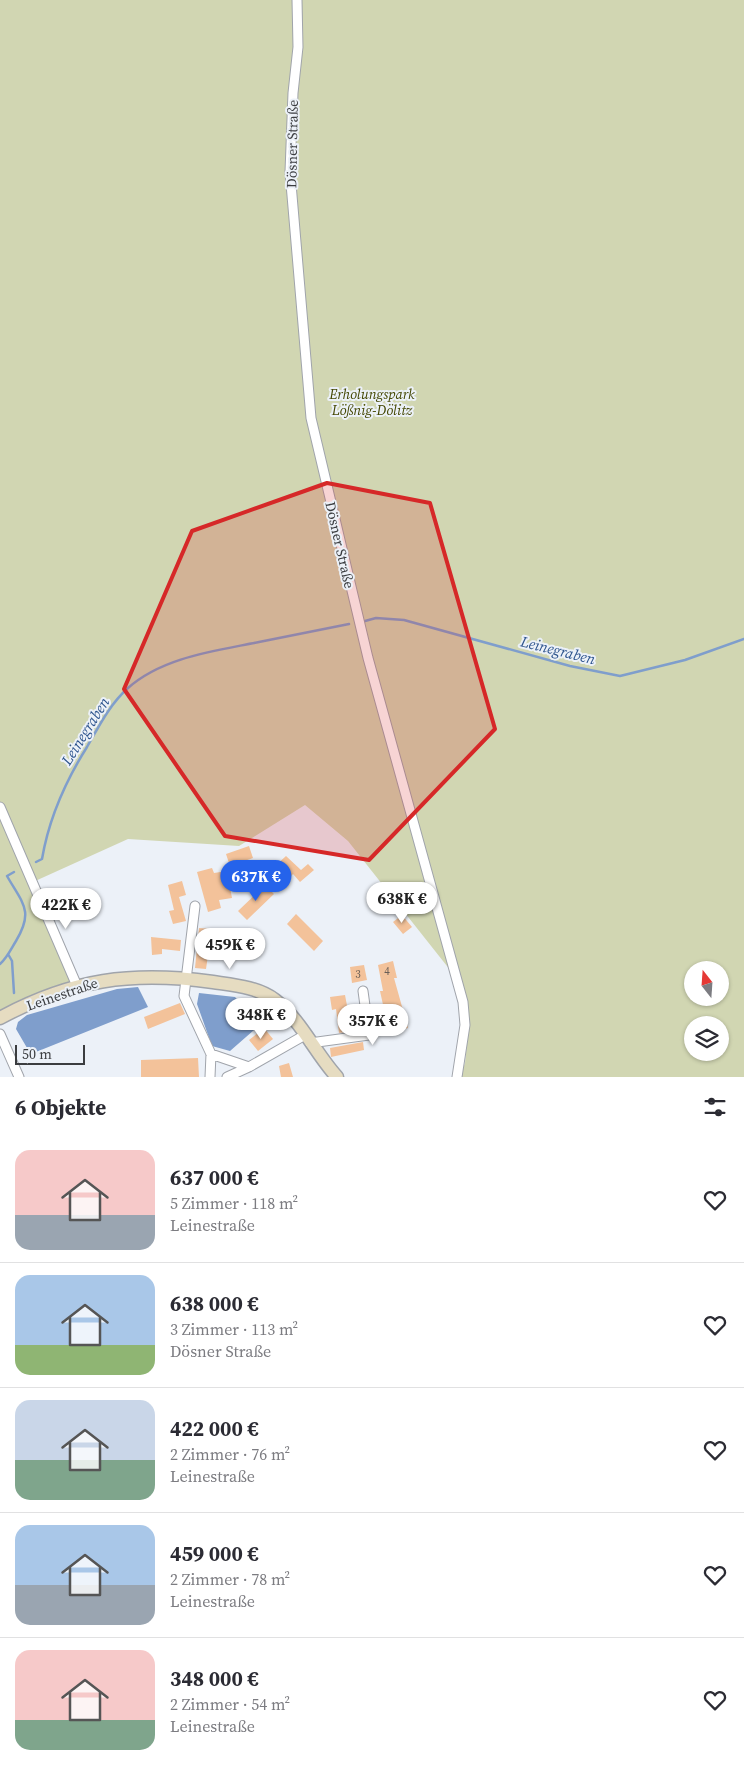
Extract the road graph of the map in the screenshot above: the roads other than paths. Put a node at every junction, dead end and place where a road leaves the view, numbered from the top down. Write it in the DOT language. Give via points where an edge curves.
graph roads {
  1 [pos="297,0"];
  2 [pos="0,807"];
  3 [pos="195,906"];
  4 [pos="186,979"];
  5 [pos="77,986"];
  6 [pos="363,991"];
  7 [pos="0,1018"];
  8 [pos="0,1034"];
  9 [pos="308,1039"];
  10 [pos="211,1054"];
  11 [pos="249,1067"];
  12 [pos="19,1077"];
  13 [pos="210,1077"];
  14 [pos="227,1077"];
  15 [pos="337,1077"];
  16 [pos="457,1077"];
  1 -- 16 [label="street, Dösner Straße" via="298,48 290,172 311,418 368,658 463,1002 465,1025"];
  2 -- 5 [label="street"];
  3 -- 4 [label="street"];
  4 -- 5 [label="main road, Leinestraße" via="127,977"];
  4 -- 9 [label="main road, Leinestraße" via="231,984 266,995 283,1007"];
  4 -- 10 [label="street" via="184,996"];
  5 -- 7 [label="main road, Leinestraße"];
  6 -- 9 [label="street" via="369,1035"];
  8 -- 12 [label="street"];
  9 -- 11 [label="street"];
  9 -- 15 [label="main road, Leinestraße"];
  10 -- 11 [label="street"];
  10 -- 13 [label="street"];
  11 -- 14 [label="street"];
}
